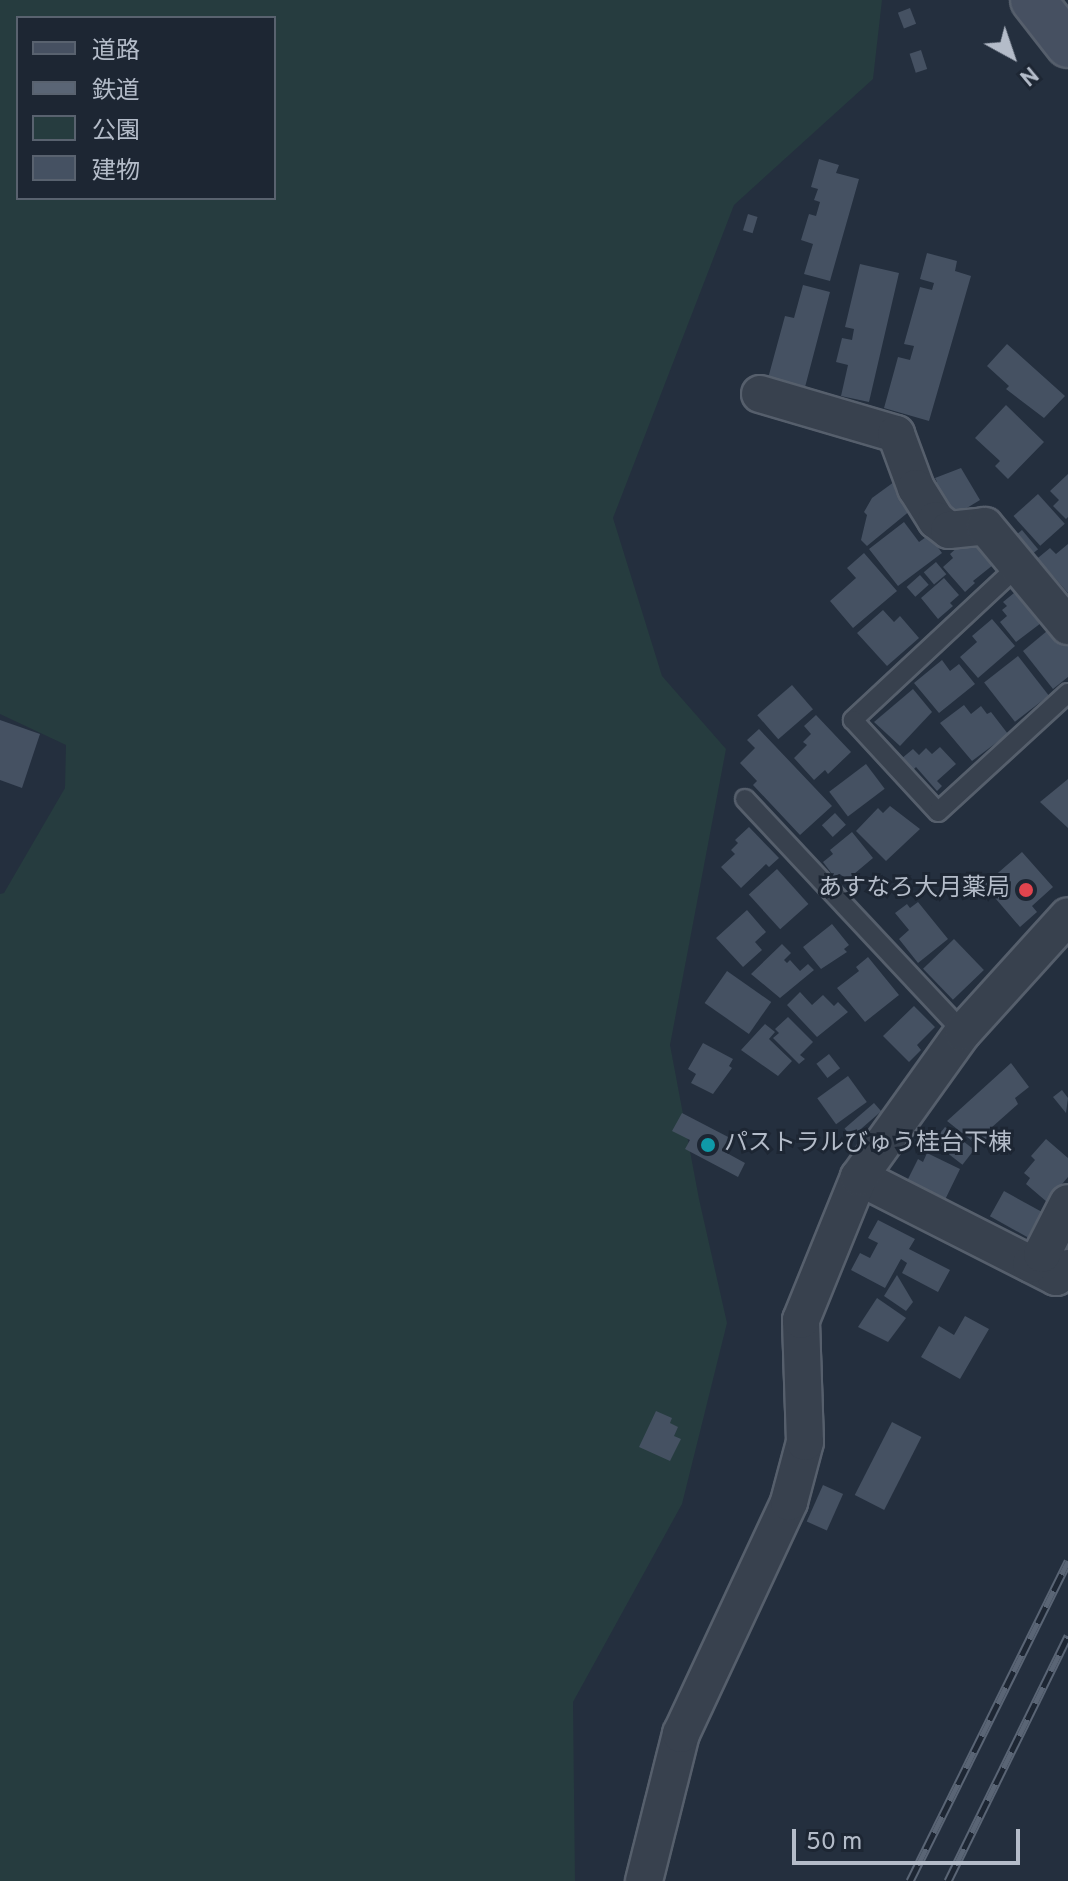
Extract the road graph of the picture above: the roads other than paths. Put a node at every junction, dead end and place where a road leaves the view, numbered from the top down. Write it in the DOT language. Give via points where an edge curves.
graph roads {
  1 [pos="1033,0"];
  2 [pos="1068,45"];
  3 [pos="760,394"];
  4 [pos="1018,566"];
  5 [pos="1068,626"];
  6 [pos="1068,693"];
  7 [pos="745,799"];
  8 [pos="1068,916"];
  9 [pos="963,1032"];
  10 [pos="859,1177"];
  11 [pos="1068,1203"];
  12 [pos="1031,1264"];
  13 [pos="1068,1268"];
  14 [pos="644,1881"];
  1 -- 2 [label="street"];
  3 -- 4 [label="street" via="896,434 916,488 936,520 949,530 985,526"];
  4 -- 5 [label="street"];
  4 -- 6 [label="lane" via="853,720 938,812"];
  7 -- 9 [label="lane"];
  8 -- 9 [label="street"];
  9 -- 10 [label="street"];
  10 -- 12 [label="street"];
  10 -- 14 [label="street" via="801,1320 805,1442 789,1502 681,1734"];
  11 -- 12 [label="street" via="1042,1254"];
  12 -- 13 [label="street" via="1056,1277"];
}
